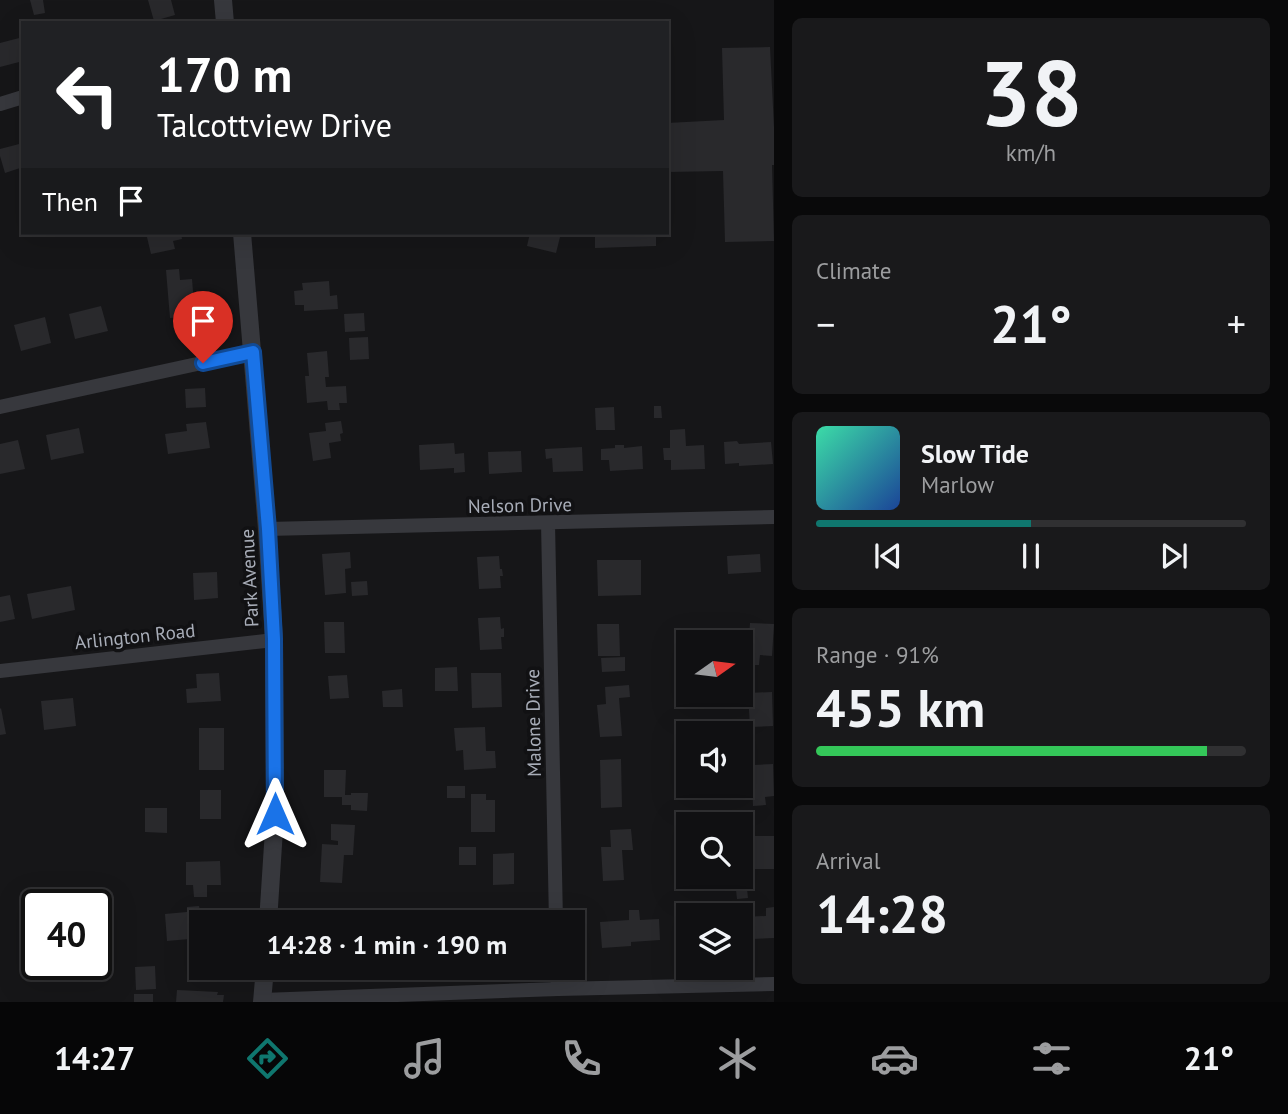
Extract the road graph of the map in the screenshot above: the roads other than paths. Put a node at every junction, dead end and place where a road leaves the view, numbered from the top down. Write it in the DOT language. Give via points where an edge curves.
graph roads {
  1 [pos="223,0"];
  2 [pos="225,21"];
  3 [pos="21,98"];
  4 [pos="0,104"];
  5 [pos="242,235"];
  6 [pos="253,352"];
  7 [pos="0,407"];
  8 [pos="774,517"];
  9 [pos="548,523"];
  10 [pos="268,529"];
  11 [pos="274,639"];
  12 [pos="0,671"];
  13 [pos="269,910"];
  14 [pos="556,910"];
  15 [pos="264,980"];
  16 [pos="558,980"];
  17 [pos="774,984"];
  18 [pos="558,989"];
  19 [pos="262,1001"];
  1 -- 2 [label="street"];
  3 -- 4 [label="street"];
  5 -- 6 [label="street, Park Avenue"];
  6 -- 7 [label="street"];
  6 -- 10 [label="street, Park Avenue"];
  8 -- 9 [label="street, Nelson Drive"];
  9 -- 10 [label="street, Nelson Drive"];
  9 -- 14 [label="street, Malone Drive"];
  10 -- 11 [label="street, Park Avenue"];
  11 -- 12 [label="street, Arlington Road"];
  11 -- 13 [label="street, Park Avenue" via="275,814"];
  15 -- 19 [label="street"];
  16 -- 18 [label="street"];
  17 -- 18 [label="street"];
  18 -- 19 [label="street"];
}
